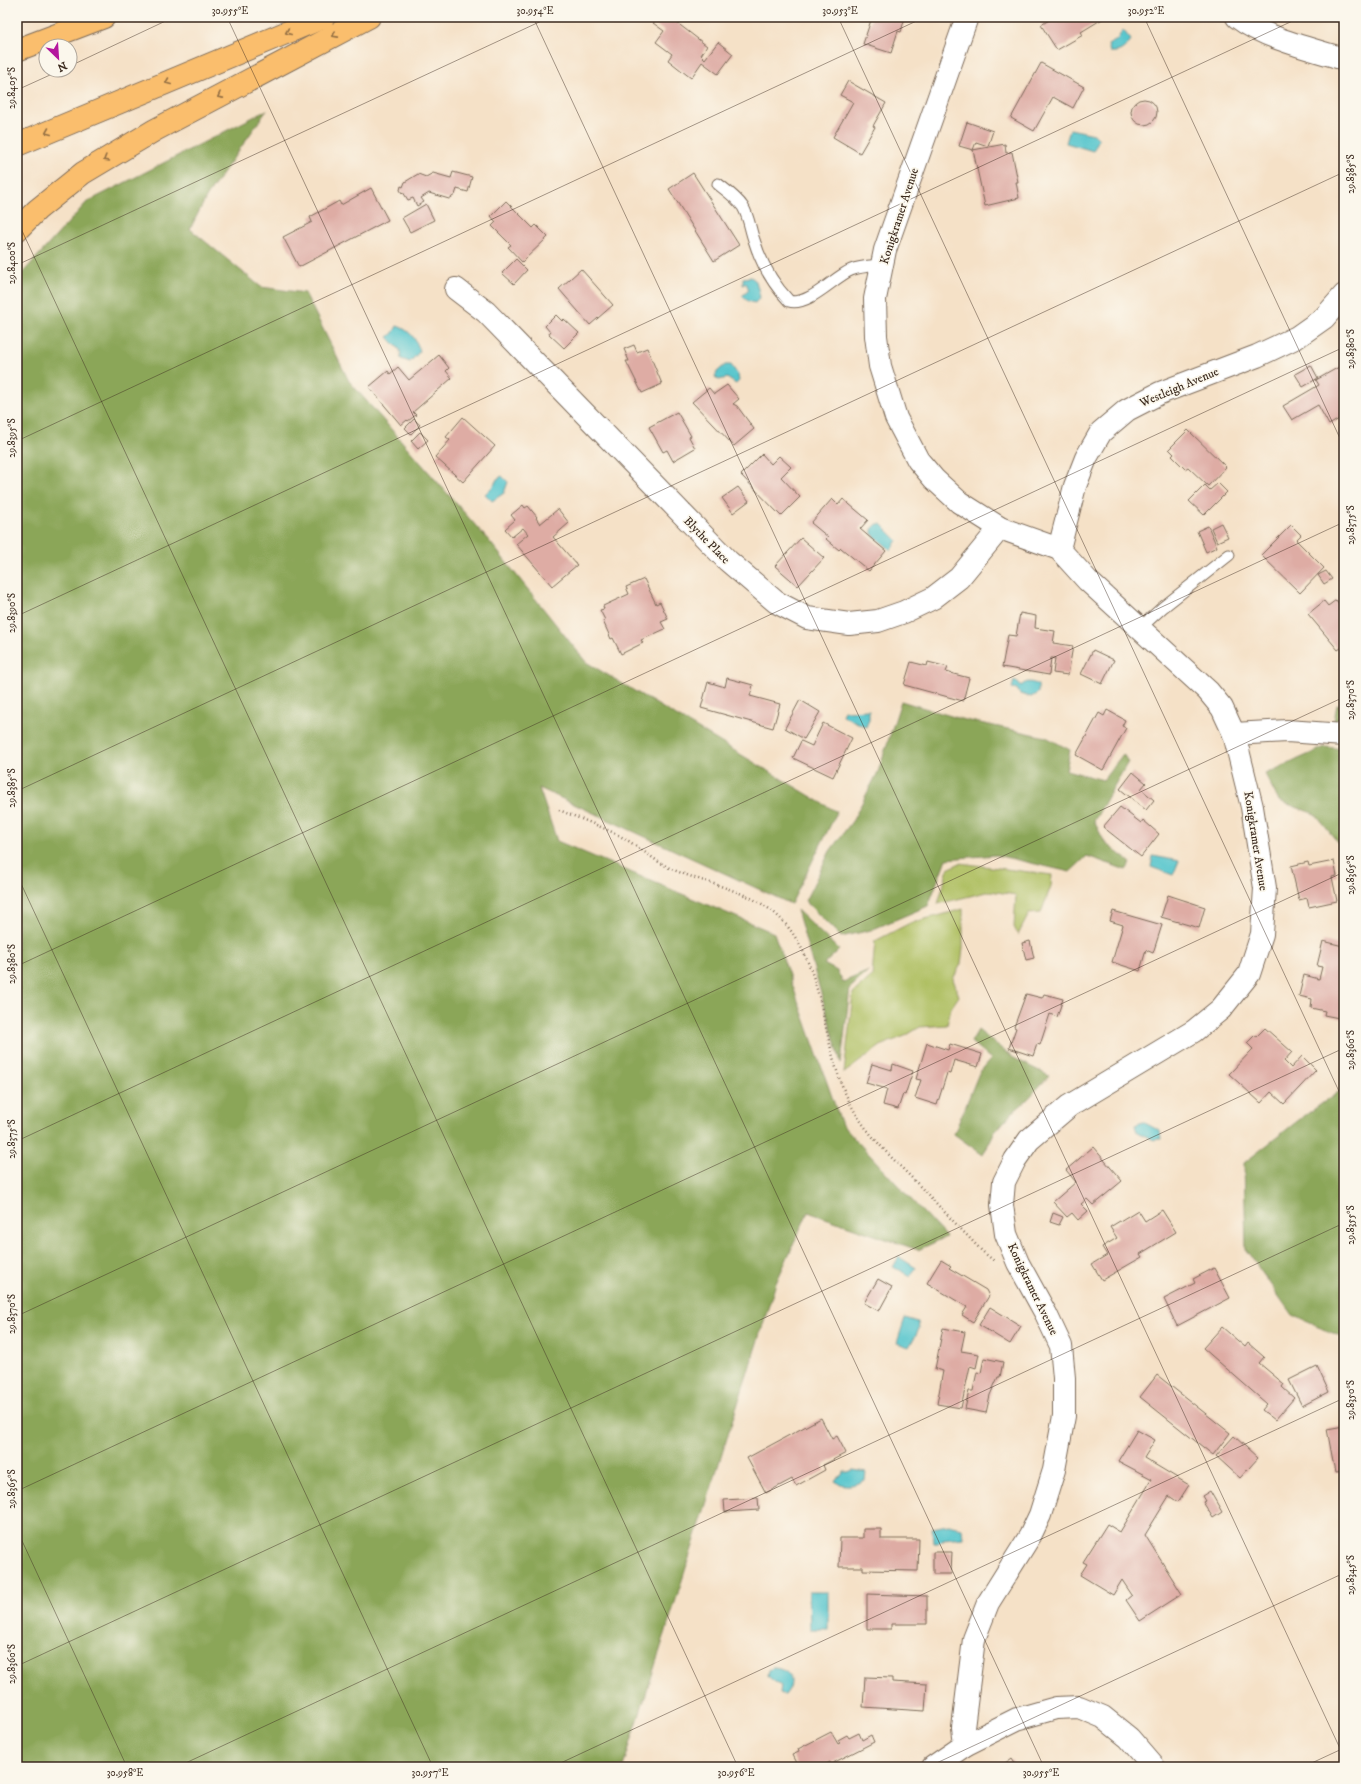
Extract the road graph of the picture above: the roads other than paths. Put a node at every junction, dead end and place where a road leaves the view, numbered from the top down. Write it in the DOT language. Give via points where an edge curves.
graph roads {
  1 [pos="104,17"];
  2 [pos="324,17"];
  3 [pos="369,17"];
  4 [pos="967,17"];
  5 [pos="1237,17"];
  6 [pos="17,50"];
  7 [pos="1344,59"];
  8 [pos="17,145"];
  9 [pos="718,184"];
  10 [pos="17,230"];
  11 [pos="882,265"];
  12 [pos="456,289"];
  13 [pos="1344,295"];
  14 [pos="1000,528"];
  15 [pos="1059,549"];
  16 [pos="1229,555"];
  17 [pos="1140,628"];
  18 [pos="1234,734"];
  19 [pos="1344,735"];
  20 [pos="965,1745"];
  21 [pos="933,1767"];
  22 [pos="1154,1767"];
  1 -- 6 [label="highway"];
  2 -- 8 [label="highway, one-way"];
  3 -- 10 [label="highway, one-way" via="155,130 84,173 37,210"];
  4 -- 11 [label="street, Konigkramer Avenue" via="885,250"];
  5 -- 7 [label="street" via="1248,25 1274,36"];
  9 -- 11 [label="lane" via="736,198 747,214 760,258 776,287 789,301 798,302 813,296 852,270"];
  11 -- 14 [label="street, Konigkramer Avenue" via="875,299 876,336 880,366 896,418 918,460 934,479 959,502"];
  12 -- 14 [label="street, Blythe Place" via="486,312 728,561 776,602 807,618 849,624 878,621 904,612 933,598 959,578"];
  13 -- 15 [label="street, Westleigh Avenue" via="1324,318 1297,337 1257,356 1160,394 1127,410 1101,432 1086,458 1075,486"];
  14 -- 15 [label="street, Konigkramer Avenue"];
  15 -- 17 [label="street, Konigkramer Avenue" via="1088,581"];
  16 -- 17 [label="lane"];
  17 -- 18 [label="street, Konigkramer Avenue" via="1208,691 1222,708"];
  18 -- 19 [label="street" via="1287,731"];
  18 -- 20 [label="street, Konigkramer Avenue" via="1252,807 1265,888 1262,934 1249,974 1221,1009 1194,1031 1069,1106 1029,1140 1004,1182 1002,1206 1006,1234 1018,1263 1061,1346 1064,1416 1054,1470 1040,1515 1030,1536 988,1603 974,1639 963,1728"];
  20 -- 21 [label="street"];
  20 -- 22 [label="street" via="1017,1719 1056,1708 1079,1707 1103,1717 1129,1738"];
}
